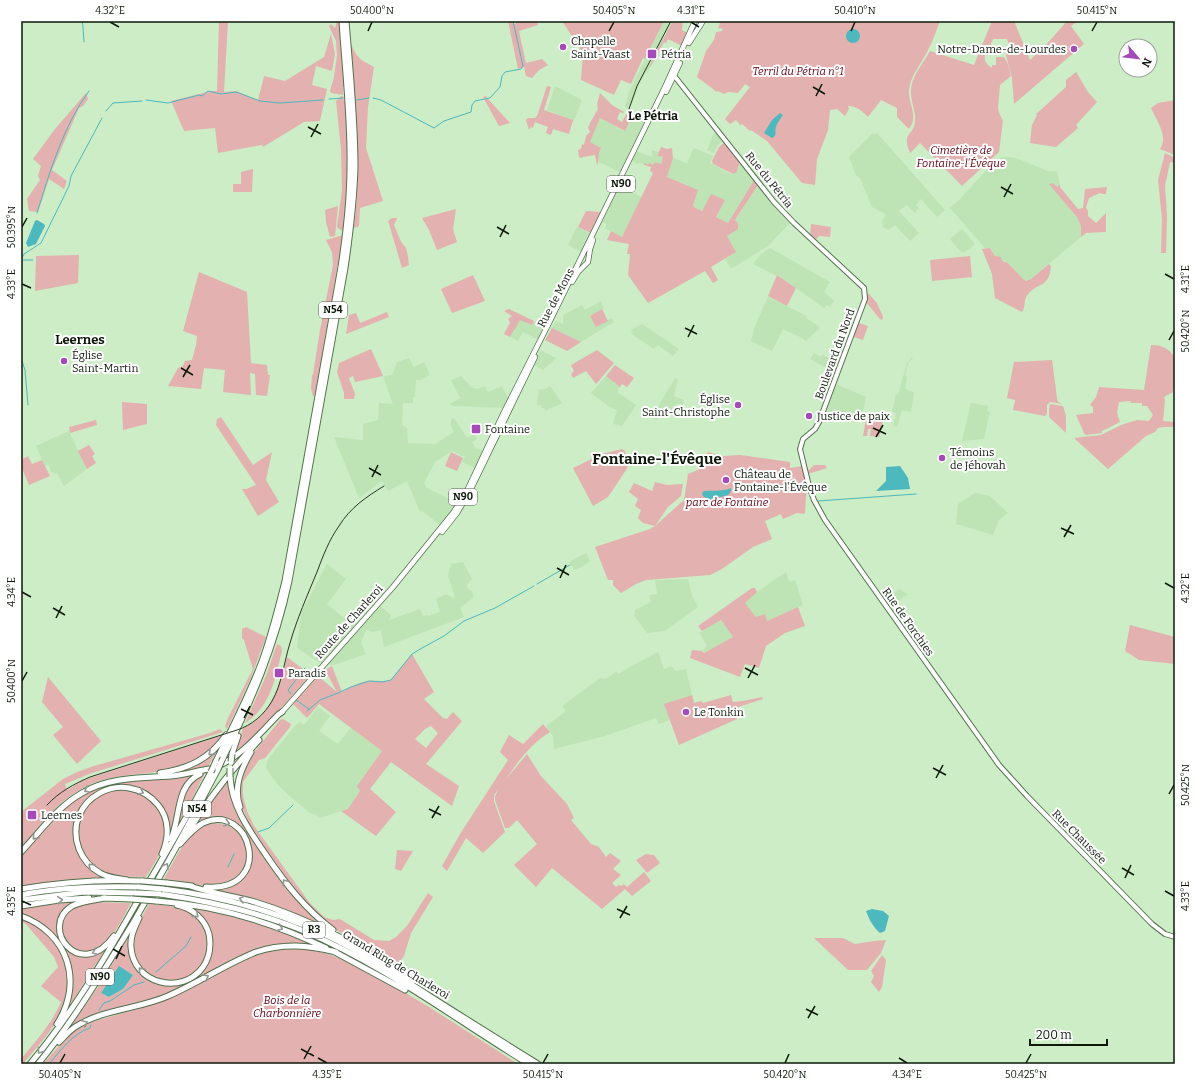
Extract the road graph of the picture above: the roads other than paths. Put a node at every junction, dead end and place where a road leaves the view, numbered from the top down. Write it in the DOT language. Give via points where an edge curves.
graph roads {
  1 [pos="342,21"];
  2 [pos="346,21"];
  3 [pos="696,21"];
  4 [pos="703,21"];
  5 [pos="673,73"];
  6 [pos="582,255"];
  7 [pos="589,256"];
  8 [pos="579,261"];
  9 [pos="584,266"];
  10 [pos="864,288"];
  11 [pos="506,412"];
  12 [pos="800,448"];
  13 [pos="282,712"];
  14 [pos="242,720"];
  15 [pos="235,723"];
  16 [pos="258,741"];
  17 [pos="210,770"];
  18 [pos="138,778"];
  19 [pos="1025,794"];
  20 [pos="242,818"];
  21 [pos="182,842"];
  22 [pos="176,849"];
  23 [pos="168,850"];
  24 [pos="21,852"];
  25 [pos="161,862"];
  26 [pos="127,880"];
  27 [pos="190,886"];
  28 [pos="21,889"];
  29 [pos="161,892"];
  30 [pos="21,894"];
  31 [pos="105,898"];
  32 [pos="21,900"];
  33 [pos="158,901"];
  34 [pos="21,906"];
  35 [pos="142,906"];
  36 [pos="21,916"];
  37 [pos="123,926"];
  38 [pos="344,938"];
  39 [pos="1175,938"];
  40 [pos="336,952"];
  41 [pos="440,1008"];
  42 [pos="449,1008"];
  43 [pos="51,1038"];
  44 [pos="53,1045"];
  45 [pos="30,1064"];
  46 [pos="38,1064"];
  47 [pos="529,1064"];
  48 [pos="538,1064"];
  1 -- 15 [label="highway, N54" via="350,165 345,241 281,597 262,663"];
  2 -- 14 [label="highway, N54" via="354,153 349,242 286,596 266,663"];
  3 -- 5 [label="main road, Rue de Mons / N90"];
  4 -- 5 [label="main road, Rue de Mons / N90"];
  5 -- 6 [label="main road, Rue de Mons / N90"];
  5 -- 7 [label="main road, Rue de Mons / N90" via="591,244"];
  5 -- 10 [label="main road, Rue du Pétria" via="774,202"];
  6 -- 7 [label="main road"];
  6 -- 8 [label="main road, Rue de Mons / N90"];
  7 -- 9 [label="main road, Rue de Mons / N90"];
  8 -- 9 [label="main road" via="580,265"];
  8 -- 11 [label="main road, Rue de Mons / N90"];
  9 -- 11 [label="main road, Rue de Mons / N90" via="574,279"];
  10 -- 12 [label="main road, Boulevard du Nord" via="863,304 818,425 804,439"];
  11 -- 13 [label="main road, Route de Charleroi / N90" via="466,493 446,523"];
  12 -- 19 [label="main road, Rue de Forchies" via="809,486 825,520 984,746"];
  13 -- 16 [label="highway, N90"];
  13 -- 17 [label="highway" via="236,756"];
  14 -- 20 [label="highway, bridge" via="230,768 233,796"];
  14 -- 22 [label="highway, N54, bridge"];
  15 -- 17 [label="highway, N54, bridge"];
  15 -- 18 [label="highway, one-way" via="216,748 198,763"];
  16 -- 20 [label="highway" via="239,778 237,794"];
  16 -- 21 [label="highway, N90" via="212,794"];
  17 -- 18 [label="highway"];
  17 -- 23 [label="highway, N54"];
  17 -- 23 [label="highway" via="196,776 182,793 175,831"];
  18 -- 24 [label="highway, one-way" via="106,782 81,793 56,814"];
  19 -- 39 [label="main road, Rue Chaussée" via="1152,924"];
  38 -- 20 [label="highway, one-way" via="316,916 293,893"];
  21 -- 22 [label="highway, N90"];
  21 -- 27 [label="highway, one-way" via="202,824 222,821 240,830 250,849 247,867 234,882 217,887"];
  35 -- 22 [label="highway, N90, one-way"];
  23 -- 25 [label="highway, N90"];
  26 -- 25 [label="highway, one-way" via="107,876 95,870 84,859 76,839 77,820 81,811 100,793 116,787 130,788 143,792 155,802 163,813 167,828"];
  25 -- 37 [label="highway, N90"];
  26 -- 27 [label="highway, bridge"];
  26 -- 28 [label="highway"];
  38 -- 27 [label="highway, one-way" via="268,906"];
  29 -- 30 [label="highway, Grand Ring de Charleroi / R3, bridge" via="139,887 84,887"];
  29 -- 32 [label="highway, Grand Ring de Charleroi / R3, bridge" via="84,892"];
  29 -- 41 [label="highway, Grand Ring de Charleroi / R3" via="236,908 305,932 370,965"];
  29 -- 42 [label="highway, Grand Ring de Charleroi / R3" via="212,897 283,917 373,960"];
  31 -- 33 [label="highway, bridge"];
  34 -- 31 [label="highway, one-way" via="59,900"];
  37 -- 31 [label="highway, one-way" via="105,947 93,954 79,954 64,943 60,925 65,913 77,904"];
  33 -- 35 [label="highway, one-way" via="192,911 208,930 210,950 204,965 194,976 182,982 167,984 155,981 135,962 131,941"];
  33 -- 40 [label="highway, one-way" via="208,907 251,918"];
  35 -- 44 [label="highway, N90" via="93,989"];
  36 -- 43 [label="highway" via="50,934 68,963 68,1003"];
  37 -- 43 [label="highway, N90" via="87,986"];
  38 -- 42 [label="highway" via="391,966"];
  40 -- 41 [label="highway"];
  44 -- 40 [label="highway, one-way" via="82,1024 167,997 267,948 296,945"];
  41 -- 47 [label="highway, Grand Ring de Charleroi / R3"];
  42 -- 48 [label="highway, Grand Ring de Charleroi / R3"];
  43 -- 45 [label="highway, N90, one-way"];
  44 -- 46 [label="highway, N90"];
}
